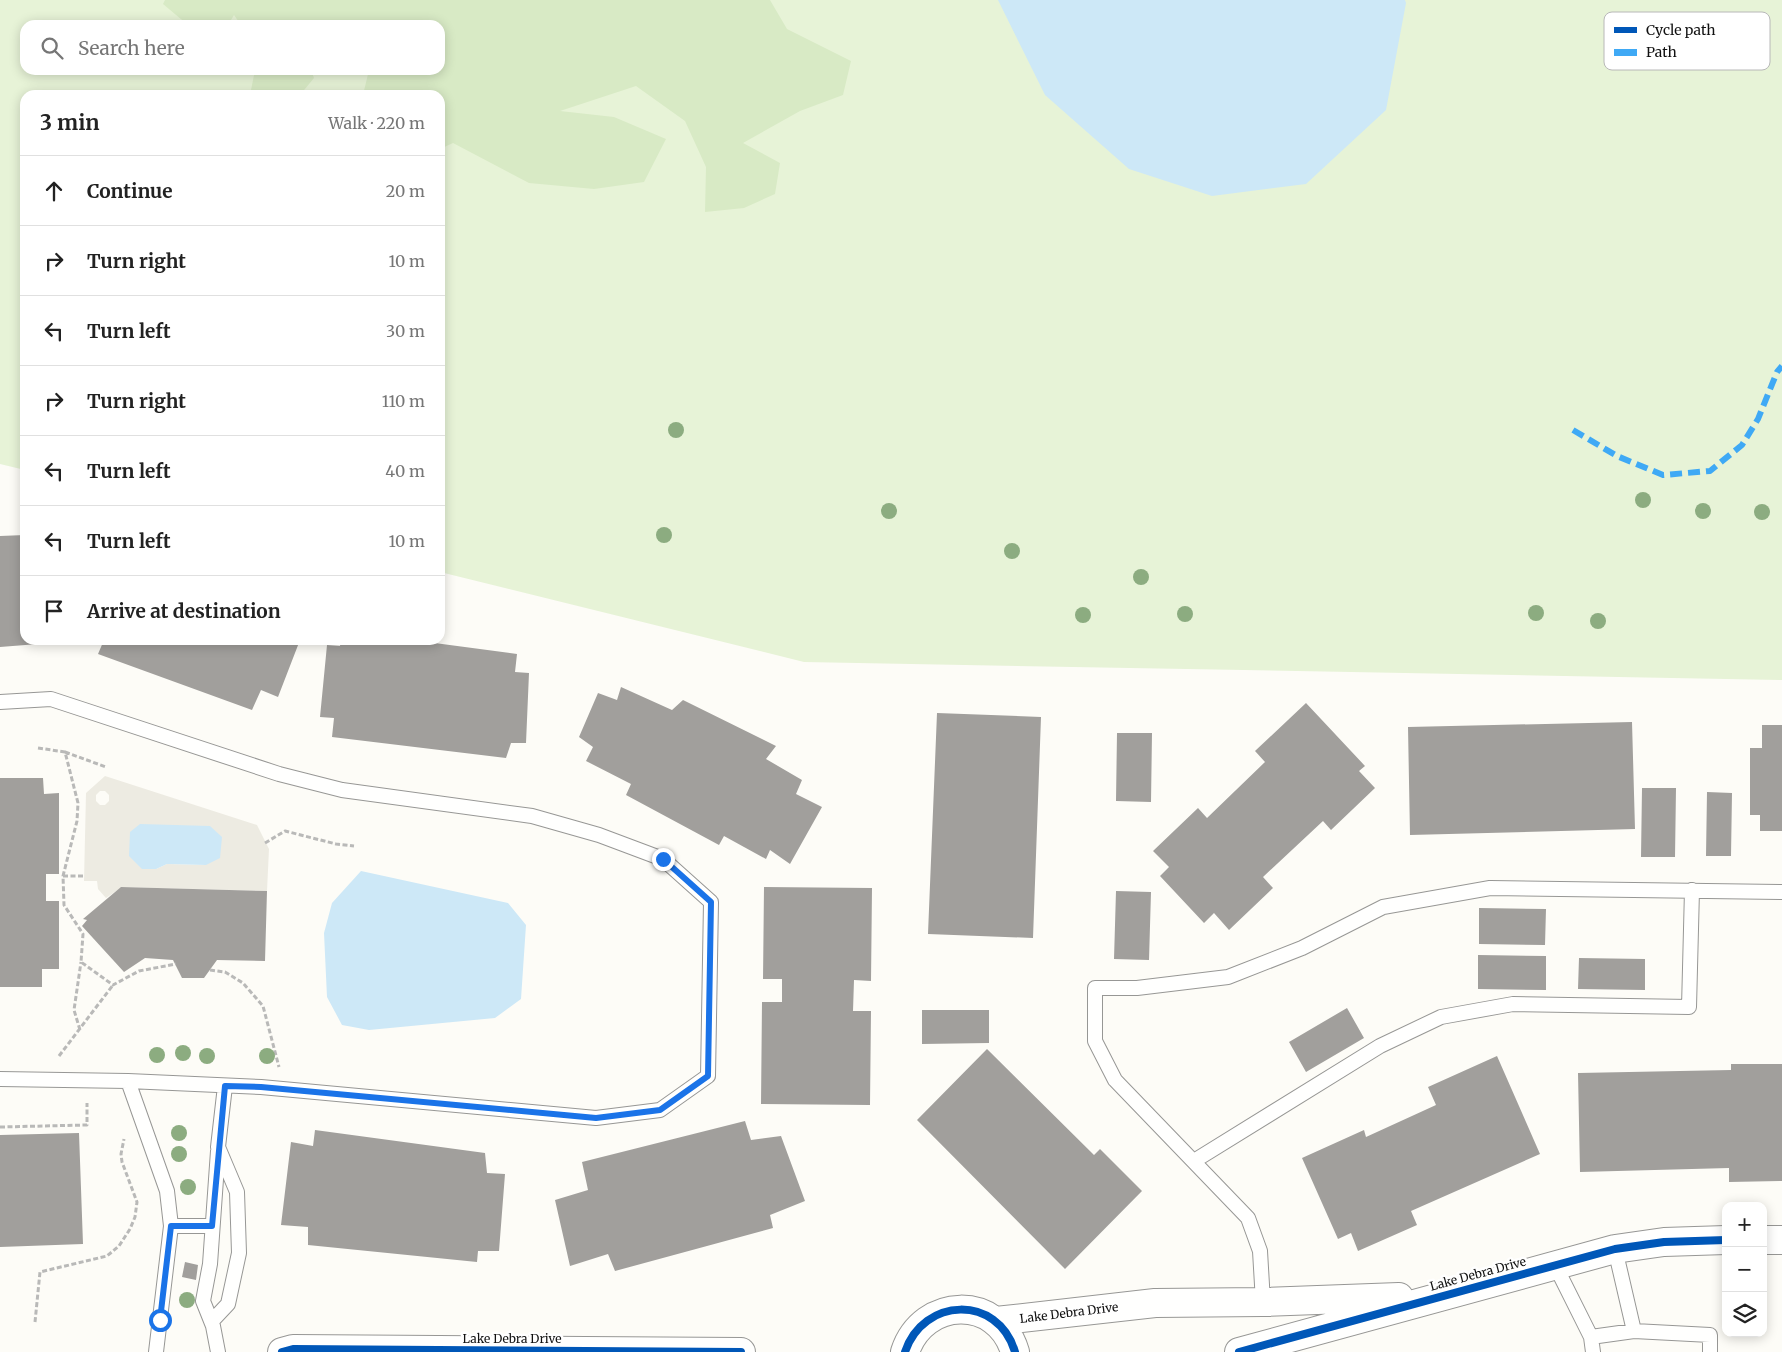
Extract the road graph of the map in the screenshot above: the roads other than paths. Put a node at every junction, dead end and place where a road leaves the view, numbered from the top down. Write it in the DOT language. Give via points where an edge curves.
graph roads {
  1 [pos="0,702"];
  2 [pos="1692,890"];
  3 [pos="1782,892"];
  4 [pos="0,1079"];
  5 [pos="128,1081"];
  6 [pos="225,1086"];
  7 [pos="218,1147"];
  8 [pos="1194,1161"];
  9 [pos="171,1226"];
  10 [pos="212,1226"];
  11 [pos="1722,1240"];
  12 [pos="1767,1240"];
  13 [pos="1782,1240"];
  14 [pos="1616,1249"];
  15 [pos="1556,1265"];
  16 [pos="1443,1295"];
  17 [pos="1263,1302"];
  18 [pos="212,1321"];
  19 [pos="996,1321"];
  20 [pos="1634,1331"];
  21 [pos="1591,1337"];
  22 [pos="1266,1346"];
  23 [pos="156,1352"];
  24 [pos="218,1352"];
  25 [pos="282,1352"];
  26 [pos="741,1352"];
  27 [pos="905,1352"];
  28 [pos="1015,1352"];
  29 [pos="1239,1352"];
  30 [pos="1593,1352"];
  31 [pos="1710,1352"];
  1 -- 6 [label="lane" via="51,699 279,774 342,790 532,816 598,835 663,859 711,902 708,1076 660,1110 596,1118"];
  2 -- 3 [label="lane"];
  2 -- 8 [label="lane" via="1690,1007 1513,1004 1441,1016 1380,1046"];
  2 -- 8 [label="lane" via="1490,888 1383,907 1302,948 1228,977 1137,988 1095,988 1095,1041 1115,1080"];
  4 -- 5 [label="lane"];
  5 -- 6 [label="lane"];
  5 -- 9 [label="lane" via="167,1191"];
  6 -- 7 [label="lane"];
  7 -- 10 [label="lane"];
  7 -- 18 [label="lane" via="237,1192 238,1253 228,1304"];
  8 -- 17 [label="lane" via="1248,1218 1260,1251"];
  9 -- 10 [label="lane"];
  9 -- 23 [label="lane"];
  10 -- 18 [label="lane" via="203,1302"];
  11 -- 14 [label="street, Lake Debra Drive" via="1664,1242"];
  12 -- 13 [label="street"];
  14 -- 15 [label="street, Lake Debra Drive"];
  14 -- 20 [label="lane"];
  15 -- 16 [label="street, Lake Debra Drive"];
  15 -- 21 [label="lane"];
  16 -- 17 [label="street, Lake Debra Drive"];
  16 -- 22 [label="street, Lake Debra Drive"];
  17 -- 19 [label="street, Lake Debra Drive" via="1154,1303"];
  17 -- 22 [label="street"];
  18 -- 24 [label="lane"];
  19 -- 27 [label="street" via="980,1312 948,1310 924,1322 908,1342"];
  19 -- 28 [label="street" via="1012,1342"];
  20 -- 21 [label="lane"];
  20 -- 31 [label="lane" via="1710,1335"];
  21 -- 30 [label="lane"];
  22 -- 29 [label="street, Lake Debra Drive"];
  25 -- 26 [label="street, Lake Debra Drive" via="303,1349"];
}
